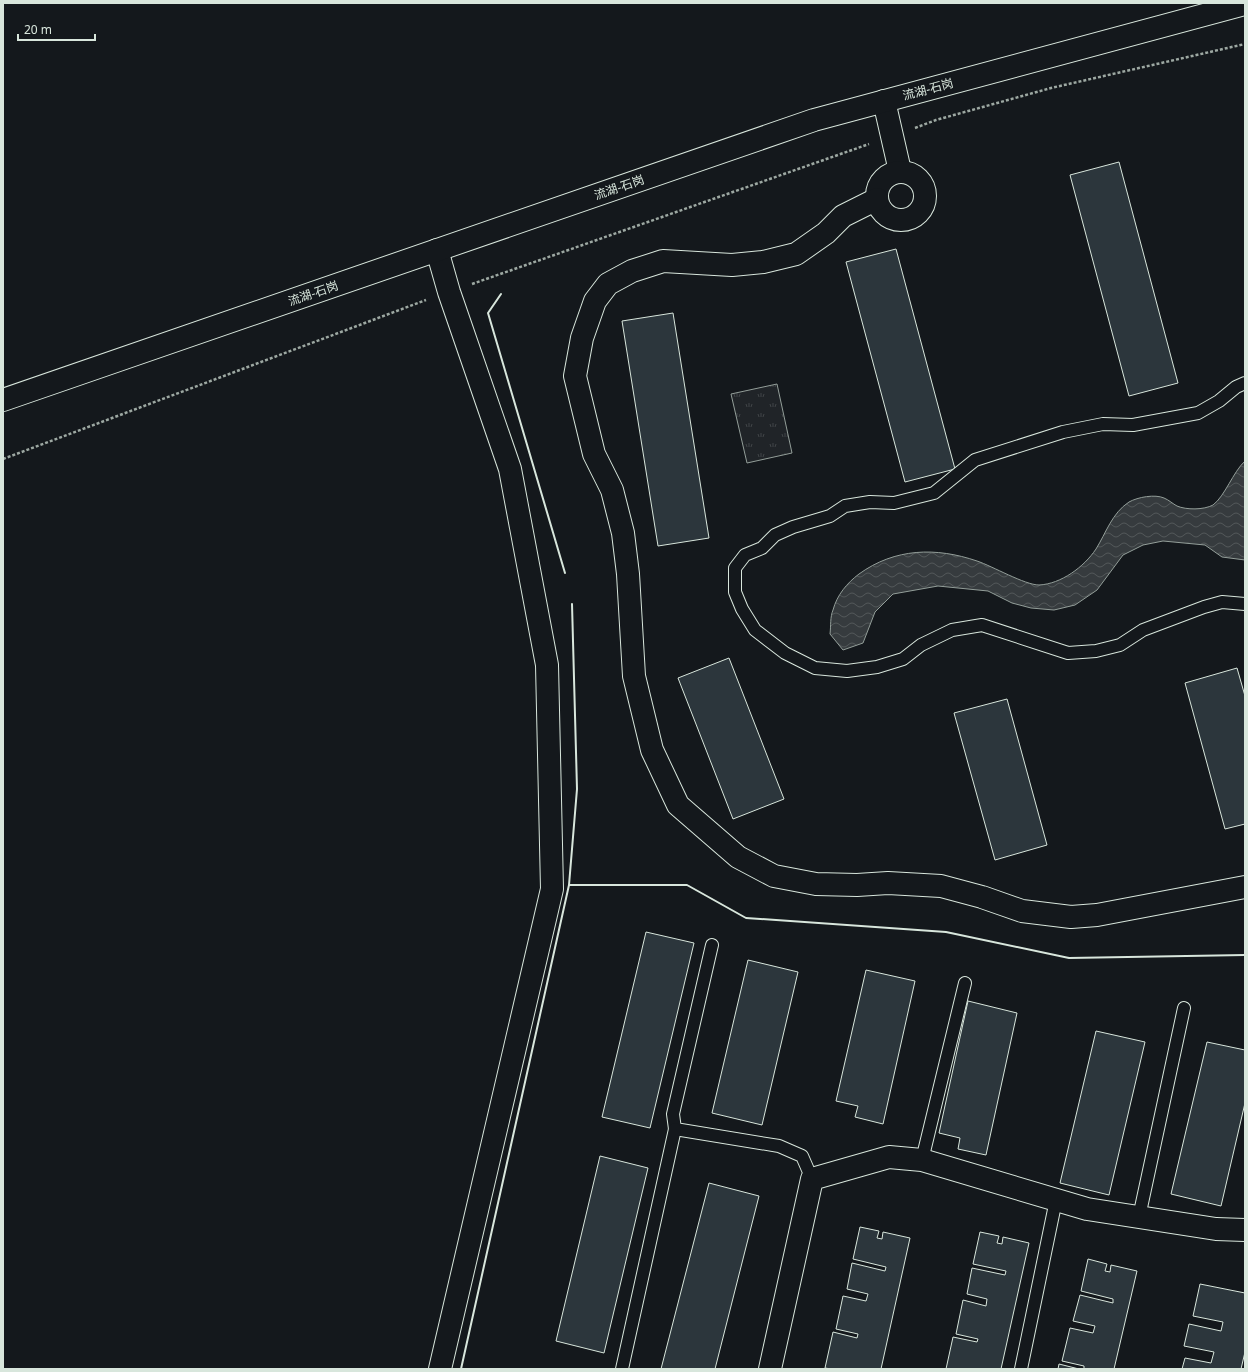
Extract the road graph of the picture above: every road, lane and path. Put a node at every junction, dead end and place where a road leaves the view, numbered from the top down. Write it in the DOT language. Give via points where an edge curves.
graph roads {
  1 [pos="1245,4"];
  2 [pos="1245,44"];
  3 [pos="884,101"];
  4 [pos="892,136"];
  5 [pos="900,171"];
  6 [pos="877,200"];
  7 [pos="437,250"];
  8 [pos="449,292"];
  9 [pos="1245,382"];
  10 [pos="3,400"];
  11 [pos="3,459"];
  12 [pos="1245,604"];
  13 [pos="1245,887"];
  14 [pos="712,945"];
  15 [pos="965,983"];
  16 [pos="1184,1008"];
  17 [pos="675,1129"];
  18 [pos="922,1160"];
  19 [pos="812,1179"];
  20 [pos="1056,1200"];
  21 [pos="1139,1217"];
  22 [pos="1245,1230"];
  23 [pos="440,1369"];
  24 [pos="622,1369"];
  25 [pos="770,1369"];
  26 [pos="1021,1369"];
  1 -- 3 [label="street, 流湖-石岗"];
  2 -- 4 [label="path" via="1051,88 936,120"];
  3 -- 4 [label="street"];
  3 -- 7 [label="street, 流湖-石岗" via="814,120"];
  4 -- 5 [label="street"];
  4 -- 8 [label="path"];
  5 -- 6 [label="street" via="885,177 877,191"];
  5 -- 6 [label="street" via="915,176 923,185 926,197 920,212 907,220 891,218 885,214"];
  6 -- 13 [label="street" via="843,216 826,233 796,254 763,262 732,265 663,262 632,271 608,284 595,302 582,338 575,376 594,454 612,490 623,533 634,676 652,750 678,805 738,857 774,876 816,884 888,883 941,886 1022,911 1071,916 1097,915"];
  7 -- 8 [label="street"];
  7 -- 10 [label="street, 流湖-石岗"];
  8 -- 11 [label="path"];
  8 -- 23 [label="street" via="510,469 547,665 552,889"];
  9 -- 12 [label="lane" via="1219,402 1198,413 1133,425 1103,424 1063,432 975,460 934,493 894,503 870,502 845,506 830,516 793,527 775,535 762,548 745,555 735,568 735,592 755,630 785,653 815,668 847,671 877,667 902,659 921,645 952,630 982,625 1068,652 1096,651 1120,645 1143,630 1204,607 1222,602"];
  14 -- 17 [label="lane" via="673,1114"];
  15 -- 18 [label="lane"];
  16 -- 21 [label="lane"];
  17 -- 19 [label="lane" via="779,1146 802,1156"];
  17 -- 24 [label="lane"];
  18 -- 19 [label="street" via="889,1157"];
  18 -- 20 [label="street"];
  19 -- 25 [label="street"];
  20 -- 21 [label="street" via="1087,1209"];
  20 -- 26 [label="lane"];
  21 -- 22 [label="street" via="1216,1229"];
}
